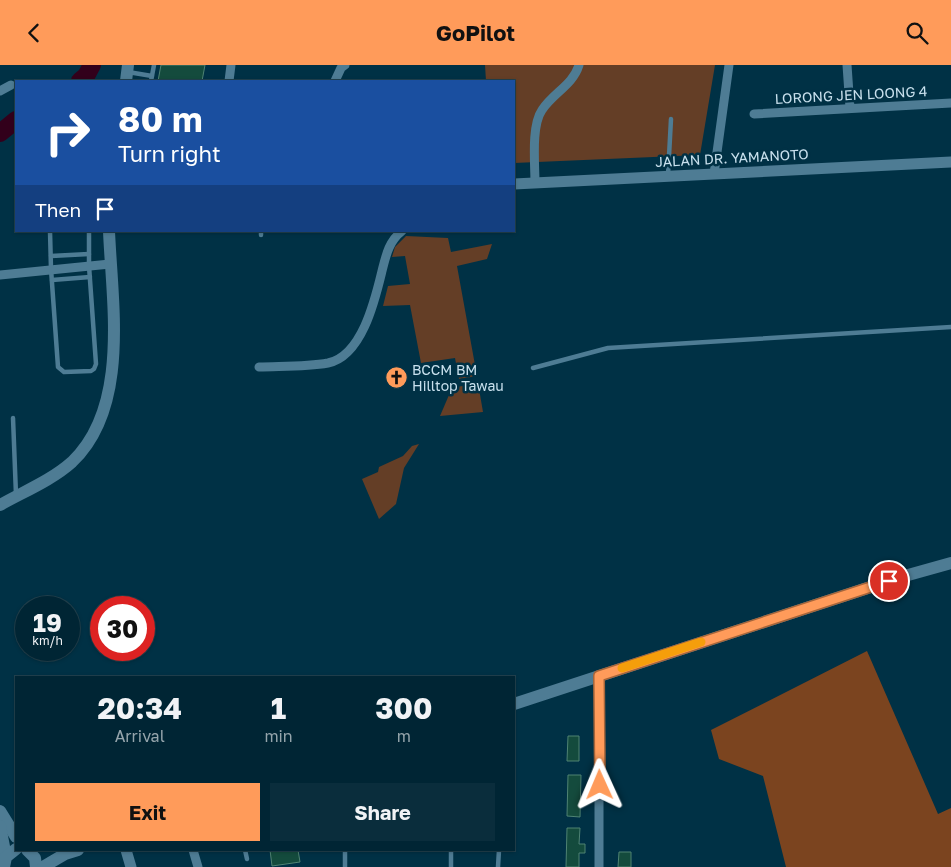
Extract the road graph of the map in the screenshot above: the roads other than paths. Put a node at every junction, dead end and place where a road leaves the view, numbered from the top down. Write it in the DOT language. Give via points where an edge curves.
graph roads {
  1 [pos="154,65"];
  2 [pos="231,65"];
  3 [pos="345,65"];
  4 [pos="579,65"];
  5 [pos="729,65"];
  6 [pos="847,65"];
  7 [pos="127,73"];
  8 [pos="151,79"];
  9 [pos="230,80"];
  10 [pos="335,80"];
  11 [pos="11,85"];
  12 [pos="0,91"];
  13 [pos="951,103"];
  14 [pos="850,108"];
  15 [pos="754,114"];
  16 [pos="671,119"];
  17 [pos="951,162"];
  18 [pos="714,174"];
  19 [pos="668,177"];
  20 [pos="535,183"];
  21 [pos="515,185"];
  22 [pos="50,232"];
  23 [pos="89,232"];
  24 [pos="109,232"];
  25 [pos="401,232"];
  26 [pos="89,254"];
  27 [pos="51,256"];
  28 [pos="110,265"];
  29 [pos="89,266"];
  30 [pos="51,269"];
  31 [pos="0,275"];
  32 [pos="90,277"];
  33 [pos="52,280"];
  34 [pos="951,327"];
  35 [pos="259,367"];
  36 [pos="533,368"];
  37 [pos="13,418"];
  38 [pos="16,496"];
  39 [pos="0,505"];
  40 [pos="951,563"];
  41 [pos="599,676"];
  42 [pos="515,704"];
  43 [pos="0,811"];
  44 [pos="1,828"];
  45 [pos="15,835"];
  46 [pos="0,845"];
  47 [pos="15,850"];
  48 [pos="29,851"];
  49 [pos="75,851"];
  50 [pos="126,851"];
  51 [pos="193,851"];
  52 [pos="245,851"];
  53 [pos="345,851"];
  54 [pos="451,851"];
  55 [pos="499,851"];
  56 [pos="247,859"];
  57 [pos="4,863"];
  58 [pos="36,867"];
  59 [pos="43,867"];
  60 [pos="131,867"];
  61 [pos="198,867"];
  62 [pos="345,867"];
  63 [pos="451,867"];
  64 [pos="498,867"];
  65 [pos="599,867"];
  1 -- 8 [label="lane"];
  2 -- 9 [label="street"];
  3 -- 10 [label="street"];
  4 -- 20 [label="street" via="570,82 541,110 538,118"];
  5 -- 18 [label="street"];
  6 -- 14 [label="street"];
  7 -- 8 [label="lane"];
  11 -- 12 [label="street"];
  13 -- 14 [label="street, LORONG JEN LOONG 4"];
  14 -- 15 [label="street, LORONG JEN LOONG 4"];
  16 -- 19 [label="lane"];
  17 -- 18 [label="street, JALAN DR. YAMANOTO"];
  18 -- 19 [label="street, JALAN DR. YAMANOTO"];
  19 -- 20 [label="street, JALAN DR. YAMANOTO"];
  20 -- 21 [label="street, JALAN DR. YAMANOTO"];
  22 -- 27 [label="lane"];
  23 -- 26 [label="lane"];
  24 -- 28 [label="main road"];
  25 -- 35 [label="street" via="387,251 370,314 349,352 328,363"];
  26 -- 27 [label="lane"];
  26 -- 29 [label="lane"];
  27 -- 30 [label="lane"];
  28 -- 29 [label="street"];
  28 -- 38 [label="main road" via="113,367 104,409 84,448 72,462"];
  29 -- 30 [label="street"];
  29 -- 32 [label="lane"];
  30 -- 31 [label="street"];
  30 -- 33 [label="lane"];
  32 -- 33 [label="lane"];
  32 -- 33 [label="lane" via="96,364 91,371 64,373 58,367"];
  34 -- 36 [label="lane" via="608,348"];
  37 -- 38 [label="lane"];
  38 -- 39 [label="main road"];
  40 -- 41 [label="main road"];
  41 -- 42 [label="main road"];
  41 -- 65 [label="street"];
  43 -- 45 [label="main road"];
  44 -- 46 [label="main road"];
  44 -- 57 [label="main road"];
  47 -- 57 [label="main road"];
  48 -- 58 [label="main road" via="35,858"];
  49 -- 59 [label="main road"];
  50 -- 60 [label="street"];
  51 -- 61 [label="street"];
  52 -- 56 [label="lane"];
  53 -- 62 [label="lane"];
  54 -- 63 [label="lane"];
  55 -- 64 [label="lane"];
}
